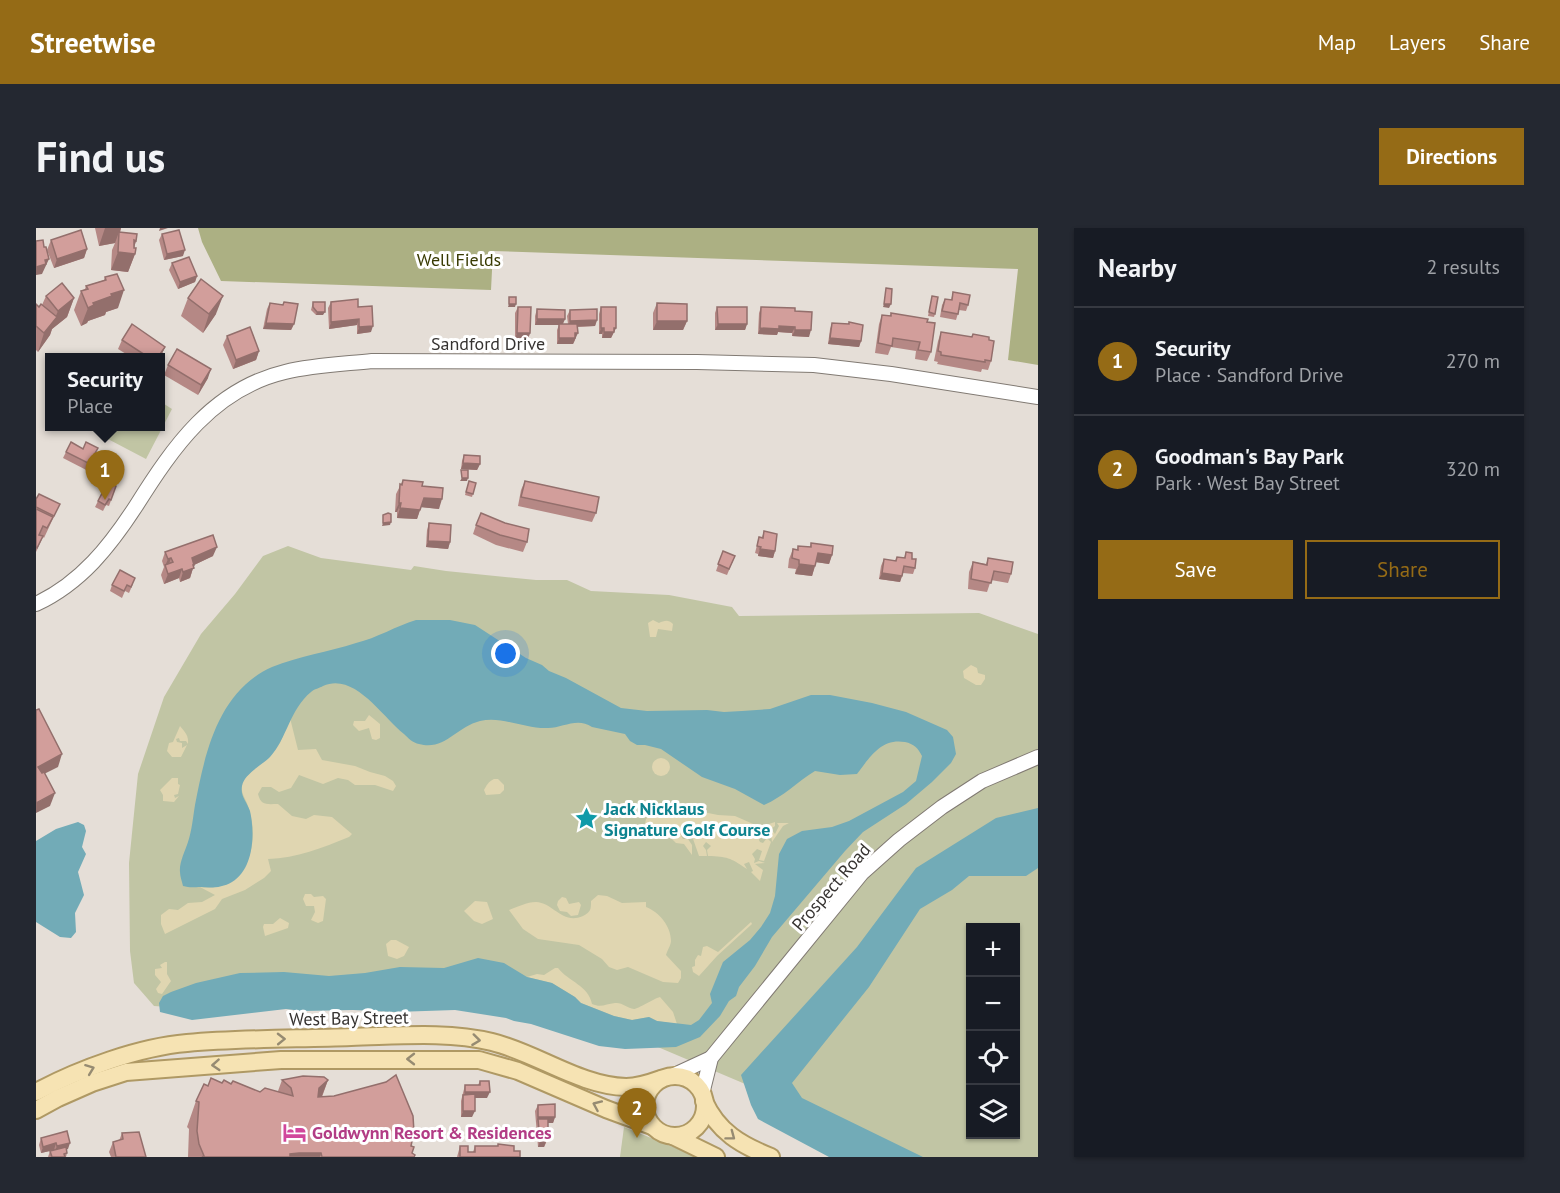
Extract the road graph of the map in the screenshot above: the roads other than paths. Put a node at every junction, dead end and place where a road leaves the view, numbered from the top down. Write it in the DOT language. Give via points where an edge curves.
graph roads {
  1 [pos="1038,397"];
  2 [pos="36,604"];
  3 [pos="1038,757"];
  4 [pos="711,1058"];
  5 [pos="667,1077"];
  6 [pos="36,1092"];
  7 [pos="703,1097"];
  8 [pos="36,1110"];
  9 [pos="652,1126"];
  10 [pos="673,1136"];
  11 [pos="716,1157"];
  12 [pos="771,1157"];
  1 -- 2 [label="street, Sandford Drive" via="814,365 372,361 284,372 242,389 200,419 165,460 99,558 63,589"];
  3 -- 4 [label="street, Prospect Road" via="982,781 942,807 862,873"];
  4 -- 5 [label="street, Prospect Road"];
  4 -- 7 [label="street, Prospect Road"];
  6 -- 5 [label="main road, West Bay Street, one-way" via="122,1057 186,1043 414,1036 491,1042 612,1086 636,1086"];
  5 -- 7 [label="main road" via="692,1081"];
  5 -- 9 [label="main road" via="652,1086 645,1101 645,1113"];
  7 -- 10 [label="main road" via="703,1116 695,1128"];
  7 -- 12 [label="main road, one-way" via="711,1116 727,1134"];
  9 -- 8 [label="main road, one-way" via="518,1071 479,1060 281,1060 126,1072 92,1083"];
  9 -- 10 [label="main road"];
  10 -- 11 [label="main road"];
}
